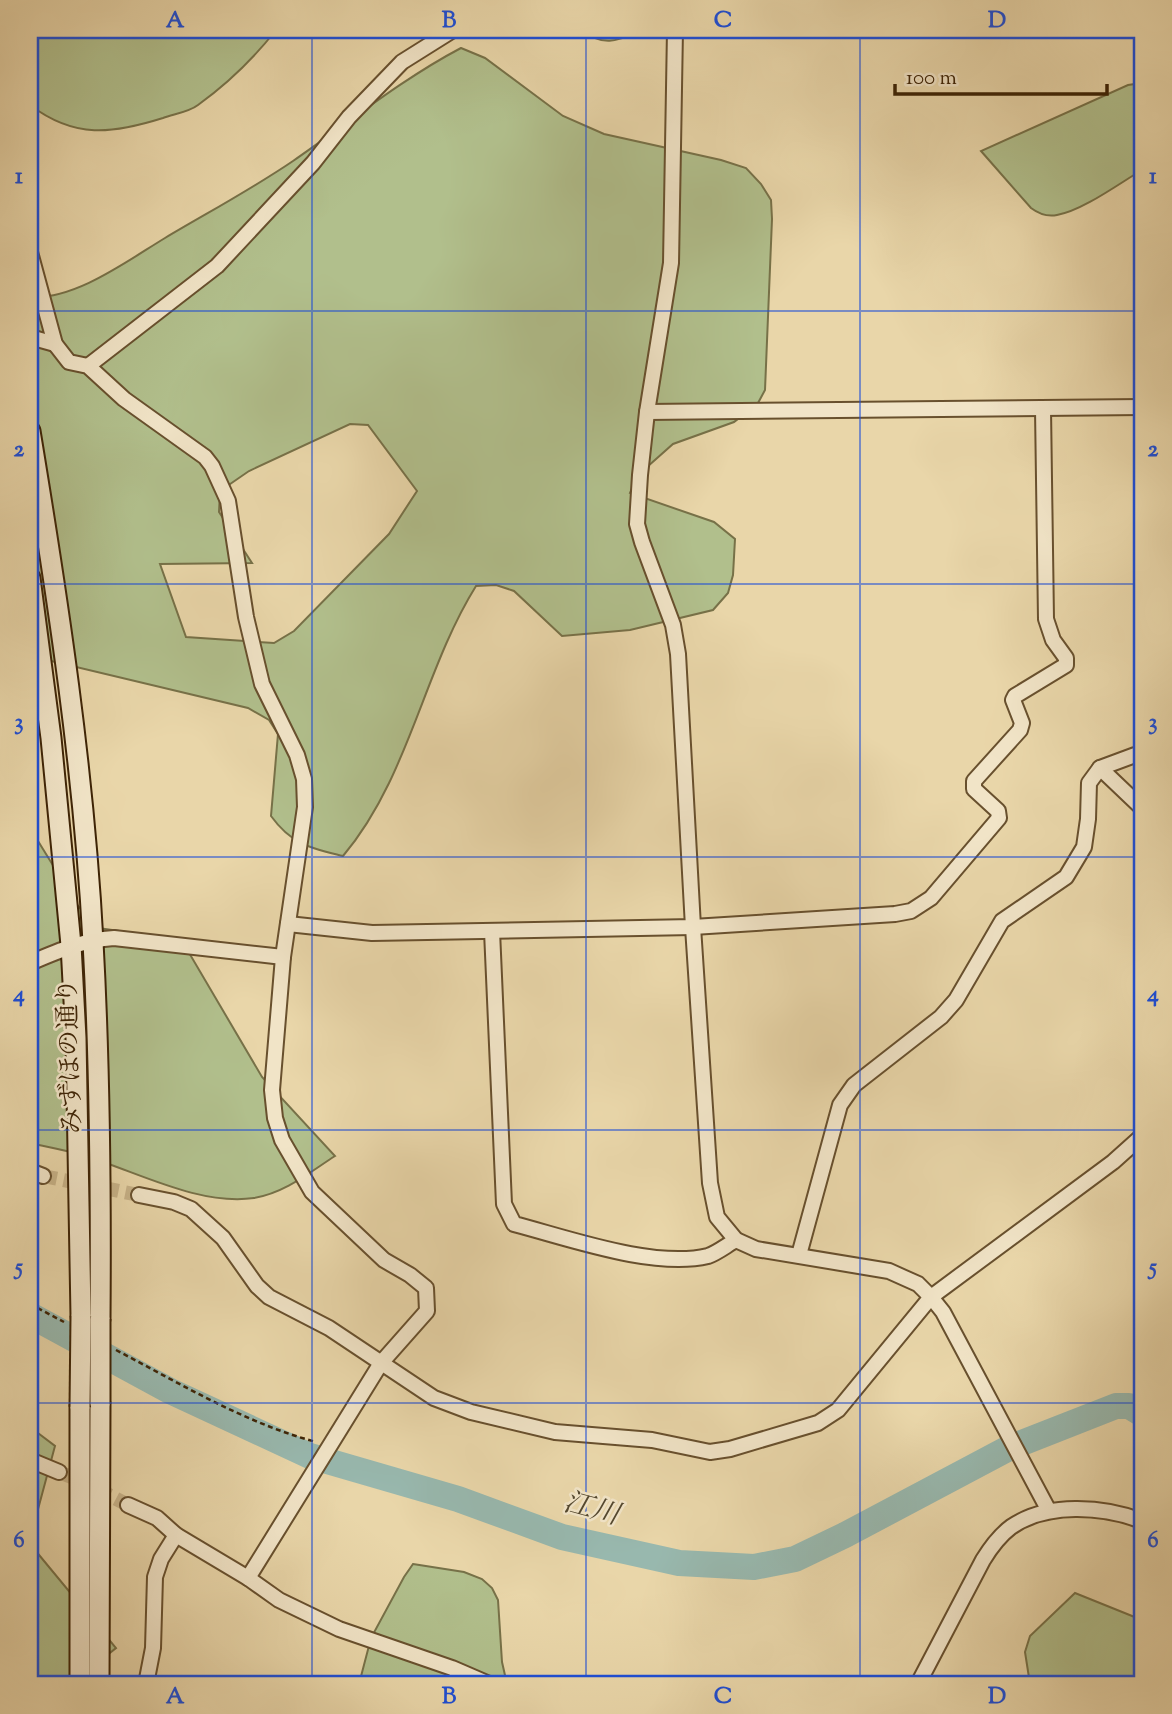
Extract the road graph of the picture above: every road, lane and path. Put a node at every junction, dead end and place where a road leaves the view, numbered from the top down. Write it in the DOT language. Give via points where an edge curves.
graph roads {
  1 [pos="453,30"];
  2 [pos="675,30"];
  3 [pos="30,252"];
  4 [pos="30,337"];
  5 [pos="55,344"];
  6 [pos="88,366"];
  7 [pos="1142,407"];
  8 [pos="1044,409"];
  9 [pos="647,412"];
  10 [pos="30,432"];
  11 [pos="30,578"];
  12 [pos="1135,755"];
  13 [pos="1100,768"];
  14 [pos="1142,808"];
  15 [pos="288,924"];
  16 [pos="693,927"];
  17 [pos="492,931"];
  18 [pos="93,940"];
  19 [pos="71,945"];
  20 [pos="284,957"];
  21 [pos="30,963"];
  22 [pos="1142,1136"];
  23 [pos="139,1195"];
  24 [pos="736,1240"];
  25 [pos="799,1255"];
  26 [pos="931,1297"];
  27 [pos="30,1304"];
  28 [pos="82,1319"];
  29 [pos="113,1348"];
  30 [pos="381,1363"];
  31 [pos="90,1406"];
  32 [pos="330,1446"];
  33 [pos="30,1461"];
  34 [pos="60,1472"];
  35 [pos="128,1505"];
  36 [pos="1049,1511"];
  37 [pos="1142,1521"];
  38 [pos="176,1535"];
  39 [pos="248,1578"];
  40 [pos="80,1684"];
  41 [pos="99,1684"];
  42 [pos="146,1684"];
  43 [pos="489,1684"];
  44 [pos="918,1684"];
  1 -- 6 [label="street" via="402,62 217,266"];
  2 -- 9 [label="street" via="671,263"];
  3 -- 5 [label="street"];
  4 -- 5 [label="street"];
  5 -- 6 [label="street" via="69,362"];
  6 -- 15 [label="street" via="124,399 205,457 228,501 262,684 304,779 305,807"];
  7 -- 8 [label="street"];
  8 -- 9 [label="street"];
  8 -- 16 [label="street" via="1046,619 1066,665 1015,696 1020,730 974,780 974,789 998,811 999,818 931,898 911,911"];
  9 -- 16 [label="street" via="637,524 673,625 678,654"];
  10 -- 18 [label="street, みずほの通り" via="73,725"];
  11 -- 19 [label="street, みずほの通り"];
  12 -- 13 [label="street"];
  13 -- 14 [label="street"];
  13 -- 25 [label="street" via="1089,783 1084,847 1066,877 1002,921 942,1017 854,1085 839,1105"];
  15 -- 17 [label="street" via="372,933"];
  15 -- 20 [label="street"];
  16 -- 17 [label="street"];
  16 -- 24 [label="street" via="710,1183 717,1216"];
  17 -- 24 [label="street" via="504,1204 514,1224 652,1259 710,1255"];
  18 -- 19 [label="street"];
  18 -- 20 [label="street" via="138,940"];
  18 -- 28 [label="street, みずほの通り" via="99,1069"];
  19 -- 21 [label="street"];
  19 -- 28 [label="street, みずほの通り"];
  20 -- 30 [label="street" via="272,1090 282,1140 312,1192 384,1260 426,1289 427,1311"];
  22 -- 26 [label="street"];
  23 -- 30 [label="street" via="191,1209 223,1238 269,1297 329,1328"];
  24 -- 25 [label="street" via="757,1249"];
  25 -- 26 [label="street" via="889,1271 918,1284"];
  26 -- 30 [label="street" via="838,1410 818,1423 710,1452 652,1440 555,1432 471,1412 434,1398"];
  26 -- 36 [label="street"];
  27 -- 28 [label="path"];
  28 -- 31 [label="street, みずほの通り, bridge"];
  29 -- 32 [label="path" via="208,1399 293,1436"];
  30 -- 32 [label="street"];
  31 -- 40 [label="street, みずほの通り"];
  31 -- 41 [label="street, みずほの通り"];
  32 -- 39 [label="street"];
  33 -- 34 [label="street"];
  35 -- 38 [label="street" via="157,1517"];
  36 -- 37 [label="street" via="1104,1512"];
  36 -- 44 [label="street" via="1013,1526 995,1541"];
  38 -- 39 [label="street"];
  38 -- 42 [label="street" via="155,1577 154,1638"];
  39 -- 43 [label="street" via="279,1600 339,1629"];
}
